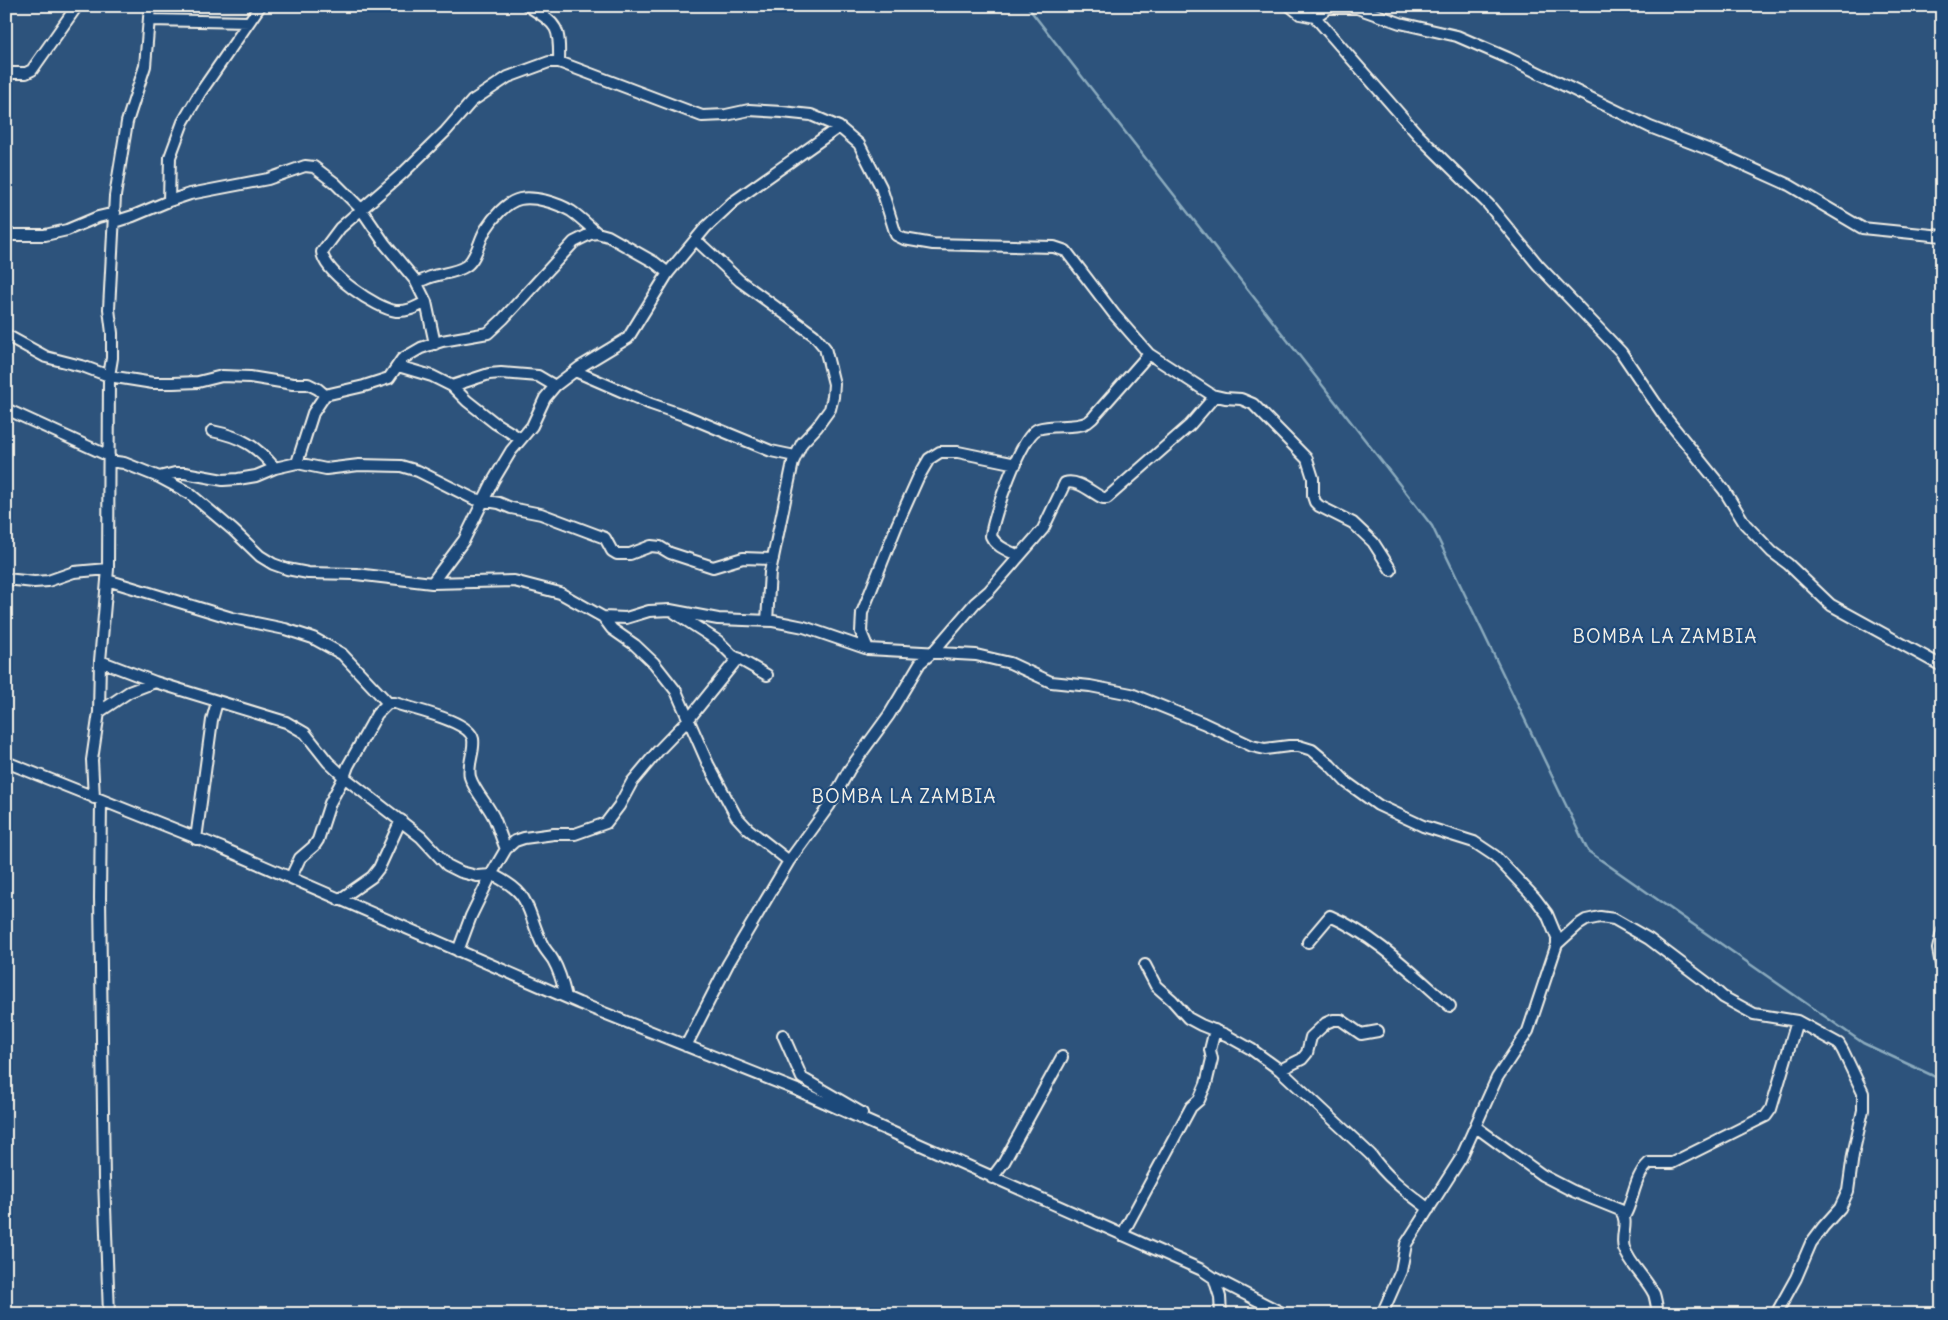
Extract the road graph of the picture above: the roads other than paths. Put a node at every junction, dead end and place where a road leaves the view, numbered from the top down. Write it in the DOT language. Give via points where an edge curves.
graph roads {
  1 [pos="150,6"];
  2 [pos="260,6"];
  3 [pos="528,6"];
  4 [pos="1290,6"];
  5 [pos="76,7"];
  6 [pos="1320,12"];
  7 [pos="149,20"];
  8 [pos="249,22"];
  9 [pos="559,62"];
  10 [pos="6,73"];
  11 [pos="839,127"];
  12 [pos="169,201"];
  13 [pos="361,209"];
  14 [pos="114,218"];
  15 [pos="597,233"];
  16 [pos="6,235"];
  17 [pos="1942,236"];
  18 [pos="696,240"];
  19 [pos="668,273"];
  20 [pos="417,284"];
  21 [pos="426,302"];
  22 [pos="6,335"];
  23 [pos="435,344"];
  24 [pos="1149,354"];
  25 [pos="398,366"];
  26 [pos="575,371"];
  27 [pos="109,376"];
  28 [pos="452,386"];
  29 [pos="555,386"];
  30 [pos="325,395"];
  31 [pos="1215,396"];
  32 [pos="6,409"];
  33 [pos="212,431"];
  34 [pos="521,440"];
  35 [pos="795,456"];
  36 [pos="109,459"];
  37 [pos="297,463"];
  38 [pos="1016,464"];
  39 [pos="275,468"];
  40 [pos="159,476"];
  41 [pos="483,501"];
  42 [pos="1019,556"];
  43 [pos="774,559"];
  44 [pos="1391,570"];
  45 [pos="108,574"];
  46 [pos="6,578"];
  47 [pos="432,583"];
  48 [pos="670,610"];
  49 [pos="603,617"];
  50 [pos="767,621"];
  51 [pos="868,648"];
  52 [pos="933,652"];
  53 [pos="738,658"];
  54 [pos="100,661"];
  55 [pos="1942,666"];
  56 [pos="767,675"];
  57 [pos="155,682"];
  58 [pos="217,702"];
  59 [pos="388,703"];
  60 [pos="99,712"];
  61 [pos="688,720"];
  62 [pos="6,762"];
  63 [pos="344,776"];
  64 [pos="97,800"];
  65 [pos="401,820"];
  66 [pos="196,839"];
  67 [pos="506,849"];
  68 [pos="790,861"];
  69 [pos="491,875"];
  70 [pos="291,877"];
  71 [pos="339,900"];
  72 [pos="1942,932"];
  73 [pos="1308,942"];
  74 [pos="1557,944"];
  75 [pos="458,951"];
  76 [pos="1145,965"];
  77 [pos="1942,970"];
  78 [pos="566,997"];
  79 [pos="1450,1006"];
  80 [pos="1797,1021"];
  81 [pos="1215,1030"];
  82 [pos="1378,1031"];
  83 [pos="783,1035"];
  84 [pos="686,1046"];
  85 [pos="1062,1057"];
  86 [pos="1280,1070"];
  87 [pos="869,1118"];
  88 [pos="1476,1126"];
  89 [pos="992,1178"];
  90 [pos="1430,1209"];
  91 [pos="1625,1215"];
  92 [pos="1122,1235"];
  93 [pos="1214,1278"];
  94 [pos="109,1314"];
  95 [pos="1221,1314"];
  96 [pos="1284,1314"];
  97 [pos="1382,1314"];
  98 [pos="1658,1314"];
  99 [pos="1776,1314"];
  1 -- 7 [label="street"];
  2 -- 8 [label="street"];
  3 -- 9 [label="street" via="551,21 560,42"];
  4 -- 6 [label="street" via="1300,14"];
  5 -- 10 [label="street" via="32,70"];
  6 -- 17 [label="street" via="1328,8 1357,8 1400,23 1457,36 1650,127 1718,153 1789,186 1862,228"];
  6 -- 55 [label="street" via="1419,136 1488,204 1538,265 1621,352 1665,418 1724,490 1745,524 1831,605"];
  7 -- 8 [label="street"];
  7 -- 14 [label="street" via="145,66 127,122"];
  8 -- 12 [label="street" via="183,122 170,157"];
  9 -- 11 [label="street" via="702,116 749,110 782,112 811,115"];
  9 -- 13 [label="street" via="548,62 508,77 472,101 403,173"];
  11 -- 18 [label="street" via="733,202"];
  11 -- 24 [label="street" via="859,144 881,187 896,235 934,244 1028,245 1066,251"];
  12 -- 13 [label="street" via="206,190 268,179 305,166 320,171"];
  12 -- 14 [label="street" via="133,216"];
  13 -- 20 [label="street" via="384,244"];
  13 -- 21 [label="street" via="324,248 322,257 336,275 388,310 407,311"];
  14 -- 16 [label="street" via="98,217 45,235"];
  14 -- 27 [label="street"];
  15 -- 19 [label="street" via="608,236"];
  15 -- 20 [label="street" via="572,212 551,202 520,199 496,216 466,266 424,278"];
  15 -- 23 [label="street" via="574,242 488,332"];
  18 -- 19 [label="street"];
  18 -- 35 [label="street" via="740,281 814,335 825,348 834,384 833,397 824,418"];
  19 -- 26 [label="street" via="628,338"];
  20 -- 21 [label="street"];
  21 -- 23 [label="street"];
  22 -- 27 [label="street" via="46,357"];
  23 -- 25 [label="street" via="402,359"];
  24 -- 31 [label="street"];
  24 -- 38 [label="street" via="1087,422 1038,429 1031,433"];
  25 -- 28 [label="street"];
  25 -- 30 [label="street" via="389,378"];
  26 -- 29 [label="street"];
  26 -- 35 [label="street" via="771,451"];
  27 -- 30 [label="street" via="153,383 198,382 222,376 250,377 308,384"];
  27 -- 36 [label="street"];
  28 -- 29 [label="street" via="500,373 538,376"];
  28 -- 34 [label="street" via="495,423"];
  29 -- 34 [label="street"];
  30 -- 37 [label="street" via="313,413"];
  31 -- 42 [label="street" via="1190,425 1107,498 1078,484 1065,484 1043,529"];
  31 -- 44 [label="street" via="1254,404 1307,459 1315,502 1353,523 1373,542"];
  32 -- 36 [label="street"];
  33 -- 39 [label="street" via="254,446"];
  34 -- 41 [label="street"];
  35 -- 43 [label="street"];
  36 -- 40 [label="street"];
  36 -- 45 [label="street"];
  37 -- 39 [label="street"];
  37 -- 41 [label="street" via="326,469 359,465 401,466"];
  38 -- 42 [label="street" via="1002,495 992,536 1000,546"];
  38 -- 51 [label="street" via="958,452 940,452 930,459 897,525 862,614 861,632"];
  39 -- 40 [label="street" via="238,479 223,480 185,473"];
  40 -- 47 [label="street" via="189,493 273,564 308,573 356,574"];
  41 -- 43 [label="street" via="541,514 589,531 605,538 617,554 660,547 713,567 743,558"];
  41 -- 47 [label="street" via="464,540"];
  42 -- 52 [label="street"];
  43 -- 50 [label="street"];
  45 -- 46 [label="street" via="74,572 34,582"];
  45 -- 54 [label="street"];
  45 -- 59 [label="street" via="232,618 313,638 342,654"];
  47 -- 49 [label="street" via="514,581 560,593"];
  48 -- 49 [label="street" via="649,611 626,618"];
  48 -- 50 [label="street" via="718,619"];
  48 -- 53 [label="street"];
  49 -- 61 [label="street" via="612,629 654,663 676,691"];
  50 -- 51 [label="street" via="804,627"];
  51 -- 52 [label="street"];
  52 -- 68 [label="street" via="920,664"];
  52 -- 74 [label="street" via="976,655 1010,663 1051,682 1131,694 1252,746 1265,749 1294,745 1312,750 1346,782 1378,804 1423,826 1474,842 1496,856 1547,914 1558,938"];
  53 -- 56 [label="street"];
  53 -- 61 [label="street"];
  54 -- 57 [label="street"];
  54 -- 60 [label="street"];
  57 -- 58 [label="street"];
  57 -- 60 [label="street" via="129,692"];
  58 -- 63 [label="street" via="286,722 305,733"];
  58 -- 66 [label="street"];
  59 -- 63 [label="street" via="377,714"];
  59 -- 67 [label="street" via="452,721 471,735 469,761 473,785 496,821"];
  60 -- 64 [label="street" via="92,760"];
  61 -- 67 [label="street" via="632,782 606,823 574,834 524,838"];
  61 -- 68 [label="street" via="736,816 748,830"];
  62 -- 64 [label="street"];
  63 -- 65 [label="street"];
  63 -- 70 [label="street" via="330,803 318,840 300,858"];
  64 -- 66 [label="street"];
  64 -- 94 [label="street"];
  65 -- 69 [label="street" via="448,865 477,876"];
  65 -- 71 [label="street" via="372,878"];
  66 -- 70 [label="street"];
  67 -- 69 [label="street"];
  68 -- 84 [label="street" via="728,964"];
  69 -- 75 [label="street"];
  69 -- 78 [label="street" via="509,882 524,898 543,946 561,977"];
  70 -- 71 [label="street"];
  71 -- 75 [label="street"];
  72 -- 77 [label="street" via="1938,949"];
  73 -- 79 [label="street" via="1330,916 1345,922 1376,942"];
  74 -- 80 [label="street" via="1586,920 1614,919 1649,939 1723,997 1754,1014"];
  74 -- 88 [label="street" via="1528,1031 1497,1078"];
  75 -- 78 [label="street"];
  76 -- 81 [label="street" via="1156,986 1188,1018"];
  78 -- 84 [label="street"];
  80 -- 91 [label="street" via="1771,1109 1766,1116 1672,1164 1649,1163 1638,1178"];
  80 -- 99 [label="street" via="1839,1044 1860,1083 1864,1110 1845,1200 1811,1243"];
  81 -- 86 [label="street" via="1251,1049"];
  81 -- 92 [label="street" via="1210,1050 1212,1058 1199,1100 1191,1107"];
  82 -- 86 [label="street" via="1361,1034 1342,1020 1326,1022 1311,1037 1302,1059"];
  83 -- 87 [label="street" via="802,1078"];
  84 -- 89 [label="street" via="864,1118"];
  85 -- 89 [label="street"];
  86 -- 90 [label="street" via="1371,1155 1402,1189"];
  88 -- 90 [label="street"];
  88 -- 91 [label="street" via="1542,1175"];
  89 -- 92 [label="street"];
  90 -- 97 [label="street" via="1406,1244 1401,1271"];
  91 -- 98 [label="street" via="1622,1242 1654,1296"];
  92 -- 93 [label="street"];
  93 -- 95 [label="street"];
  93 -- 96 [label="street"];
}
